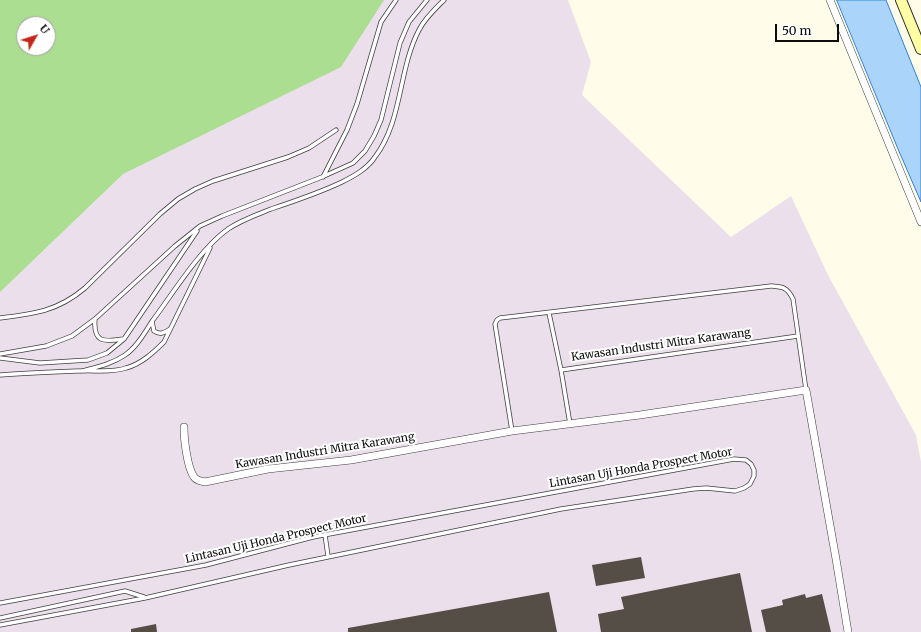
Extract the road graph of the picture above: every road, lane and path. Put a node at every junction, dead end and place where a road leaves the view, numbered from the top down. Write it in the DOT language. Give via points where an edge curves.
graph roads {
  1 [pos="396,0"];
  2 [pos="427,0"];
  3 [pos="444,0"];
  4 [pos="830,0"];
  5 [pos="901,0"];
  6 [pos="921,49"];
  7 [pos="336,130"];
  8 [pos="322,177"];
  9 [pos="921,222"];
  10 [pos="200,226"];
  11 [pos="213,241"];
  12 [pos="549,313"];
  13 [pos="0,318"];
  14 [pos="95,319"];
  15 [pos="152,322"];
  16 [pos="171,328"];
  17 [pos="798,336"];
  18 [pos="124,339"];
  19 [pos="0,354"];
  20 [pos="0,358"];
  21 [pos="561,370"];
  22 [pos="82,371"];
  23 [pos="0,375"];
  24 [pos="806,390"];
  25 [pos="570,424"];
  26 [pos="184,427"];
  27 [pos="512,431"];
  28 [pos="325,535"];
  29 [pos="328,556"];
  30 [pos="145,598"];
  31 [pos="0,603"];
  32 [pos="0,618"];
  33 [pos="0,625"];
  34 [pos="848,632"];
  1 -- 8 [label="lane" via="381,22 358,104"];
  2 -- 8 [label="lane" via="409,22 400,43 381,120 374,136 365,151 353,163"];
  3 -- 11 [label="lane" via="420,28 411,47 390,129 375,158 359,174 242,220"];
  4 -- 9 [label="street"];
  5 -- 6 [label="street"];
  7 -- 13 [label="lane" via="309,148 213,181 178,199 85,288 61,305"];
  8 -- 10 [label="lane"];
  10 -- 14 [label="lane"];
  10 -- 18 [label="lane"];
  11 -- 15 [label="lane"];
  11 -- 16 [label="lane"];
  12 -- 17 [label="lane" via="776,286 788,291 793,299"];
  12 -- 21 [label="lane, Kawasan Industri Mitra Karawang"];
  12 -- 27 [label="lane" via="500,318 495,324"];
  14 -- 18 [label="lane" via="94,329 97,337 105,341"];
  14 -- 19 [label="lane" via="72,336"];
  15 -- 16 [label="lane" via="154,331 158,334"];
  15 -- 22 [label="lane" via="126,354 110,363"];
  16 -- 22 [label="lane" via="164,342 154,353 127,368 113,371"];
  17 -- 21 [label="lane, Kawasan Industri Mitra Karawang"];
  17 -- 24 [label="lane"];
  18 -- 20 [label="lane" via="107,353 88,360 40,363"];
  21 -- 25 [label="lane"];
  22 -- 23 [label="lane"];
  24 -- 25 [label="street, Kawasan Industri Mitra Karawang"];
  24 -- 34 [label="street"];
  25 -- 27 [label="street, Kawasan Industri Mitra Karawang"];
  26 -- 27 [label="street, Kawasan Industri Mitra Karawang" via="185,448 194,477 205,482 268,469 351,460"];
  28 -- 29 [label="lane"];
  28 -- 29 [label="lane, Lintasan Uji Honda Prospect Motor" via="734,459 746,460 754,470 750,484 735,491 693,489 568,508"];
  28 -- 31 [label="lane, Lintasan Uji Honda Prospect Motor" via="206,565"];
  29 -- 30 [label="lane, Lintasan Uji Honda Prospect Motor"];
  30 -- 32 [label="lane" via="126,591"];
  30 -- 33 [label="lane, Lintasan Uji Honda Prospect Motor"];
}
